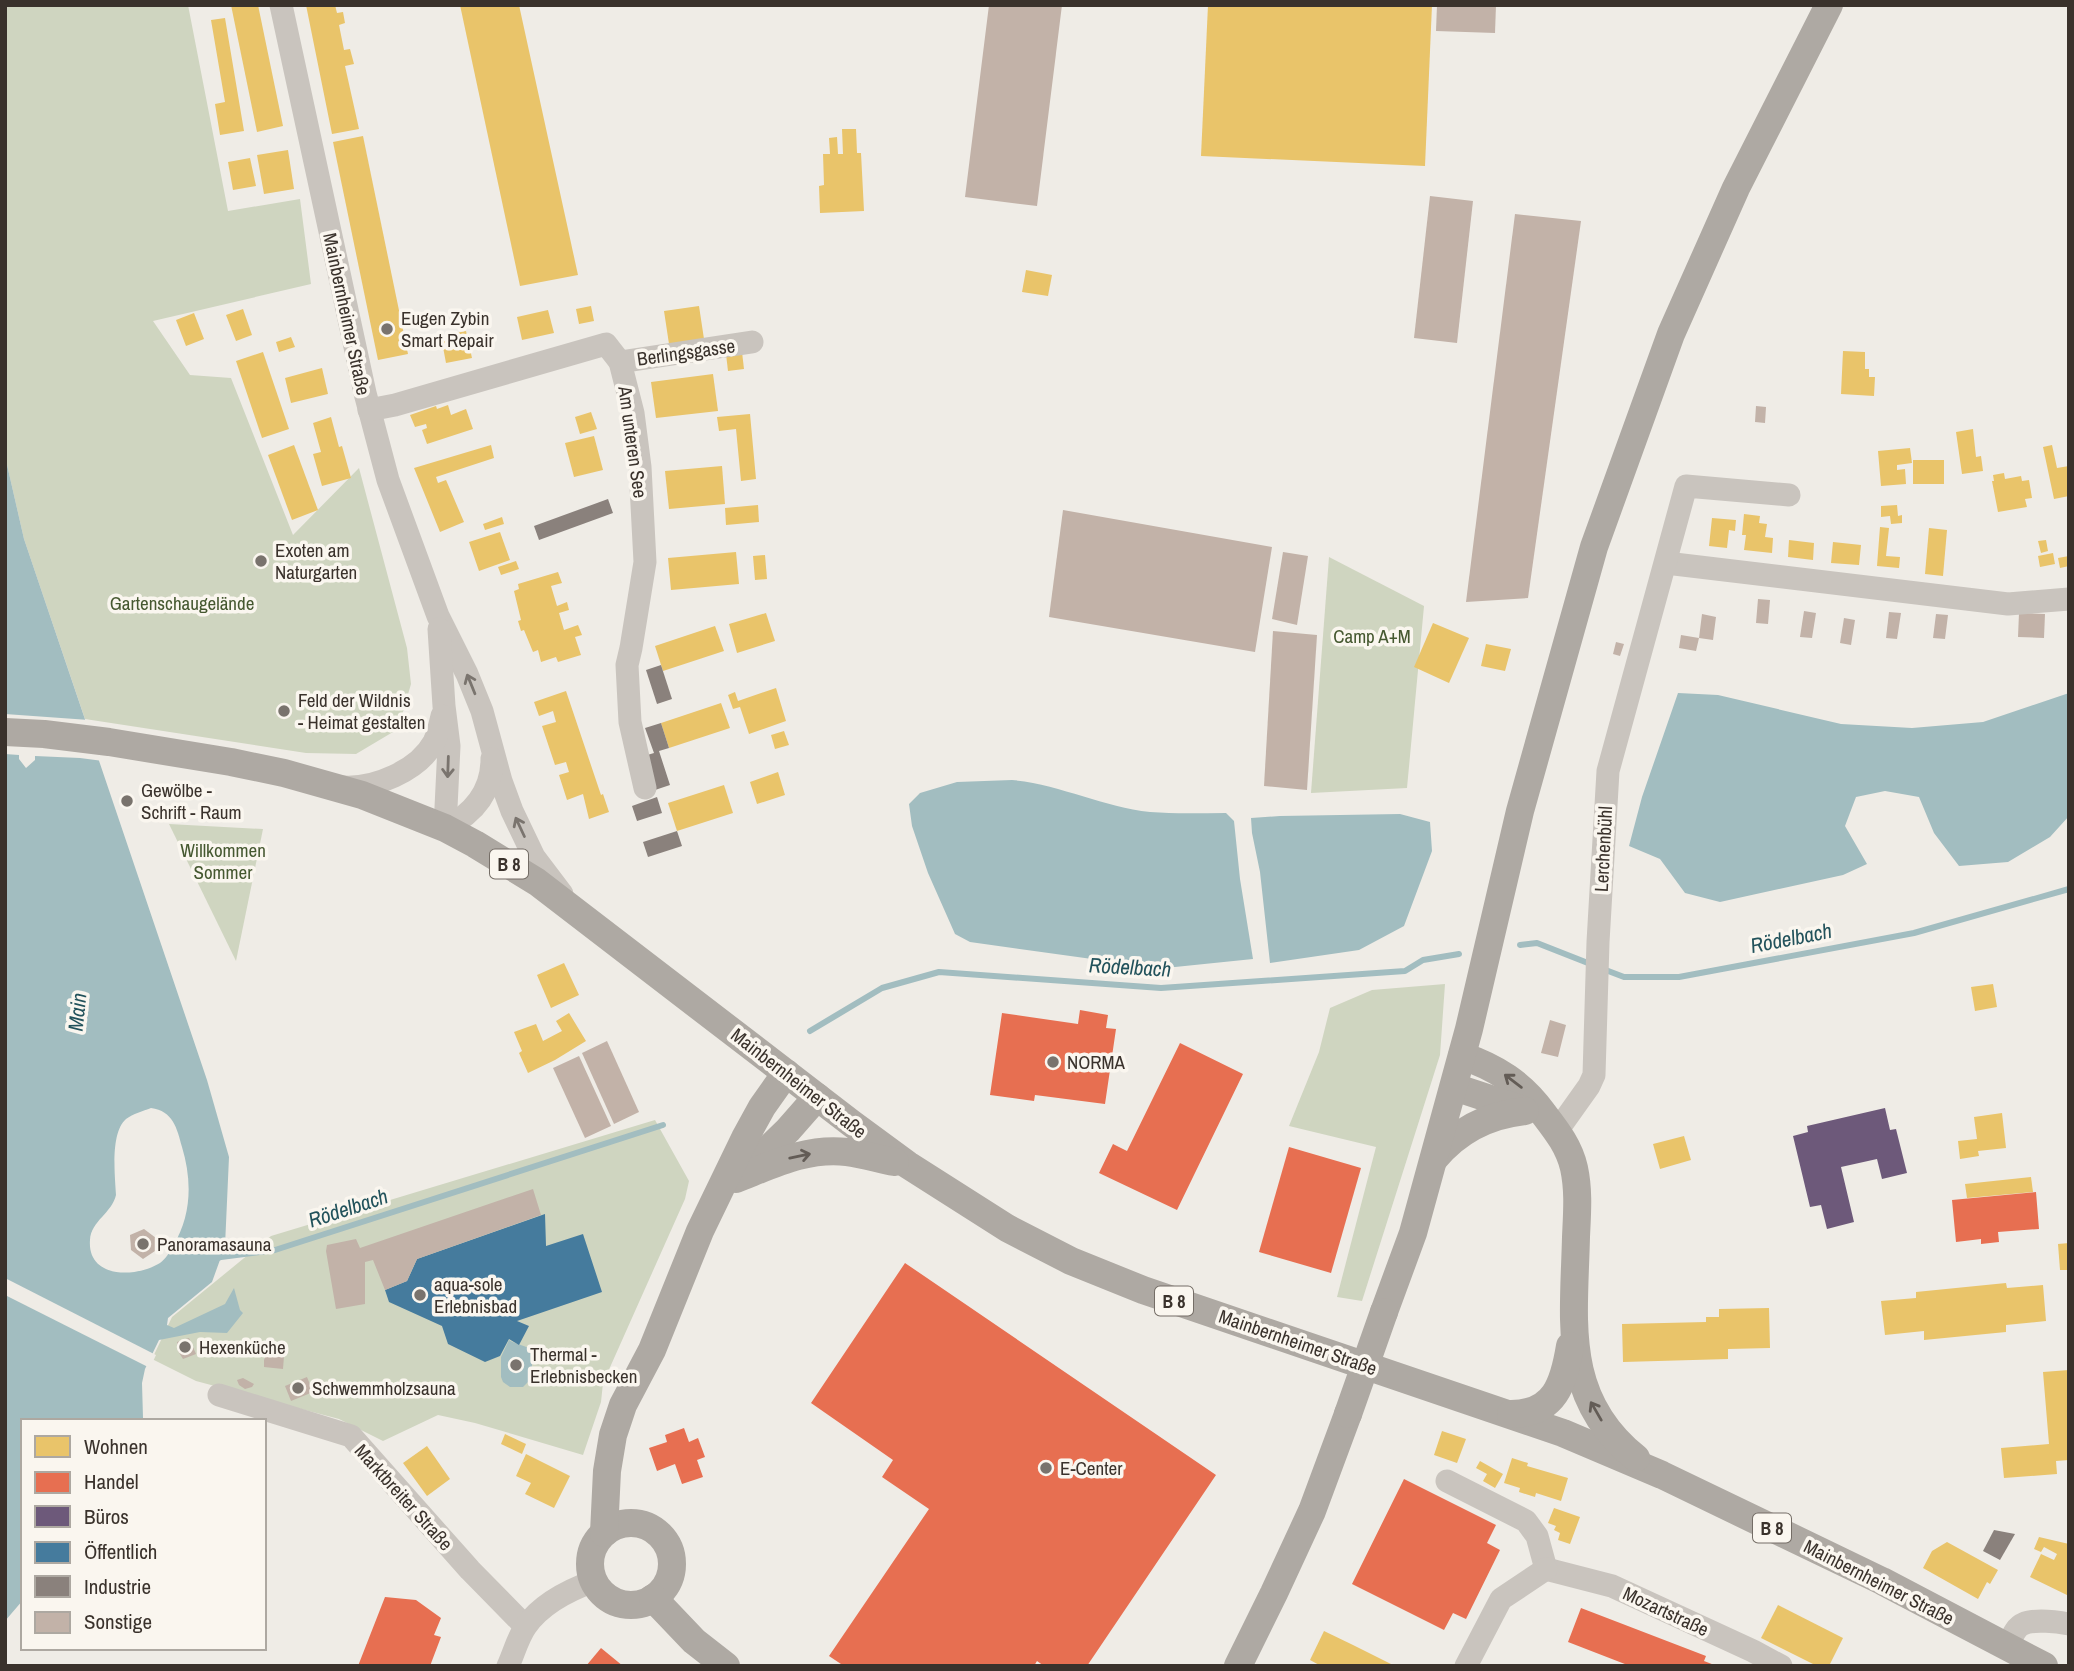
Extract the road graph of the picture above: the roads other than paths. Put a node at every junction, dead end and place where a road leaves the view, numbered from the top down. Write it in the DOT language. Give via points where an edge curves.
graph roads {
  1 [pos="281,5"];
  2 [pos="1829,5"];
  3 [pos="752,342"];
  4 [pos="620,362"];
  5 [pos="369,410"];
  6 [pos="1790,495"];
  7 [pos="1666,563"];
  8 [pos="2069,599"];
  9 [pos="438,616"];
  10 [pos="444,706"];
  11 [pos="5,732"];
  12 [pos="492,749"];
  13 [pos="336,786"];
  14 [pos="645,788"];
  15 [pos="445,828"];
  16 [pos="570,905"];
  17 [pos="1462,1056"];
  18 [pos="786,1073"];
  19 [pos="1454,1087"];
  20 [pos="817,1097"];
  21 [pos="1525,1111"];
  22 [pos="1554,1127"];
  23 [pos="1433,1162"];
  24 [pos="908,1165"];
  25 [pos="727,1188"];
  26 [pos="1574,1323"];
  27 [pos="652,1350"];
  28 [pos="219,1395"];
  29 [pos="1511,1414"];
  30 [pos="1662,1475"];
  31 [pos="1447,1481"];
  32 [pos="640,1524"];
  33 [pos="604,1533"];
  34 [pos="1546,1569"];
  35 [pos="594,1581"];
  36 [pos="653,1598"];
  37 [pos="2069,1624"];
  38 [pos="526,1626"];
  39 [pos="2007,1647"];
  40 [pos="508,1666"];
  41 [pos="726,1666"];
  42 [pos="1238,1666"];
  43 [pos="1466,1666"];
  44 [pos="1782,1666"];
  45 [pos="2044,1666"];
  1 -- 5 [label="street, Mainbernheimer Straße"];
  2 -- 17 [label="main road" via="1736,188 1671,334 1594,547 1520,811"];
  3 -- 4 [label="street, Berlingsgasse"];
  4 -- 5 [label="street, Am unteren See" via="606,344"];
  4 -- 14 [label="street, Am unteren See" via="633,413 641,481 645,562 626,665 630,722"];
  5 -- 9 [label="street, Mainbernheimer Straße" via="388,480"];
  6 -- 7 [label="street, Lerchenbühl" via="1686,486"];
  7 -- 8 [label="street" via="2008,604"];
  7 -- 22 [label="street, Lerchenbühl" via="1608,771 1594,1075"];
  9 -- 10 [label="street, Mainbernheimer Straße"];
  12 -- 9 [label="street, Mainbernheimer Straße, one-way" via="482,711"];
  10 -- 13 [label="street, Mainbernheimer Straße" via="433,744 416,761 384,780 352,788"];
  10 -- 15 [label="street, Mainbernheimer Straße, one-way" via="449,746"];
  11 -- 13 [label="main road, Mainbernheimer Straße / B 8" via="177,753"];
  12 -- 15 [label="street, Mainbernheimer Straße" via="491,776 480,801"];
  16 -- 12 [label="street, Mainbernheimer Straße, one-way" via="534,857"];
  13 -- 15 [label="main road, Mainbernheimer Straße / B 8"];
  15 -- 16 [label="main road, Mainbernheimer Straße / B 8"];
  16 -- 18 [label="main road, Mainbernheimer Straße / B 8"];
  17 -- 19 [label="main road"];
  22 -- 17 [label="main road, one-way" via="1522,1087 1500,1071"];
  18 -- 20 [label="main road, Mainbernheimer Straße / B 8"];
  18 -- 25 [label="main road" via="745,1138"];
  19 -- 21 [label="main road"];
  19 -- 23 [label="main road"];
  20 -- 24 [label="main road, Mainbernheimer Straße / B 8"];
  20 -- 25 [label="main road"];
  21 -- 22 [label="main road"];
  21 -- 23 [label="main road" via="1479,1122 1454,1139"];
  22 -- 26 [label="main road" via="1574,1167 1578,1201"];
  23 -- 42 [label="main road, bridge" via="1413,1233 1311,1511"];
  25 -- 24 [label="main road, one-way" via="785,1159 816,1152 846,1152"];
  24 -- 29 [label="main road, Mainbernheimer Straße / B 8" via="1007,1228 1071,1261 1143,1290"];
  25 -- 27 [label="main road" via="700,1231"];
  26 -- 29 [label="main road" via="1558,1390 1544,1406"];
  30 -- 26 [label="main road, one-way" via="1624,1447 1595,1410 1578,1367"];
  27 -- 32 [label="main road" via="622,1465 624,1493"];
  27 -- 33 [label="main road" via="614,1435"];
  28 -- 38 [label="street, Marktbreiter Straße" via="351,1436"];
  29 -- 30 [label="main road, Mainbernheimer Straße / B 8"];
  30 -- 39 [label="main road, Mainbernheimer Straße / B 8"];
  31 -- 34 [label="street" via="1526,1521 1537,1536"];
  32 -- 33 [label="main road" via="621,1524"];
  32 -- 36 [label="main road" via="662,1536 671,1557 669,1580"];
  33 -- 35 [label="main road" via="592,1550"];
  34 -- 43 [label="street" via="1501,1599"];
  34 -- 44 [label="street, Mozartstraße" via="1612,1586"];
  35 -- 36 [label="main road" via="600,1591 619,1603 631,1605"];
  35 -- 38 [label="street" via="558,1598"];
  36 -- 41 [label="main road" via="694,1642"];
  37 -- 39 [label="street" via="2023,1624"];
  38 -- 40 [label="street"];
  39 -- 45 [label="main road, Mainbernheimer Straße / B 8"];
}
